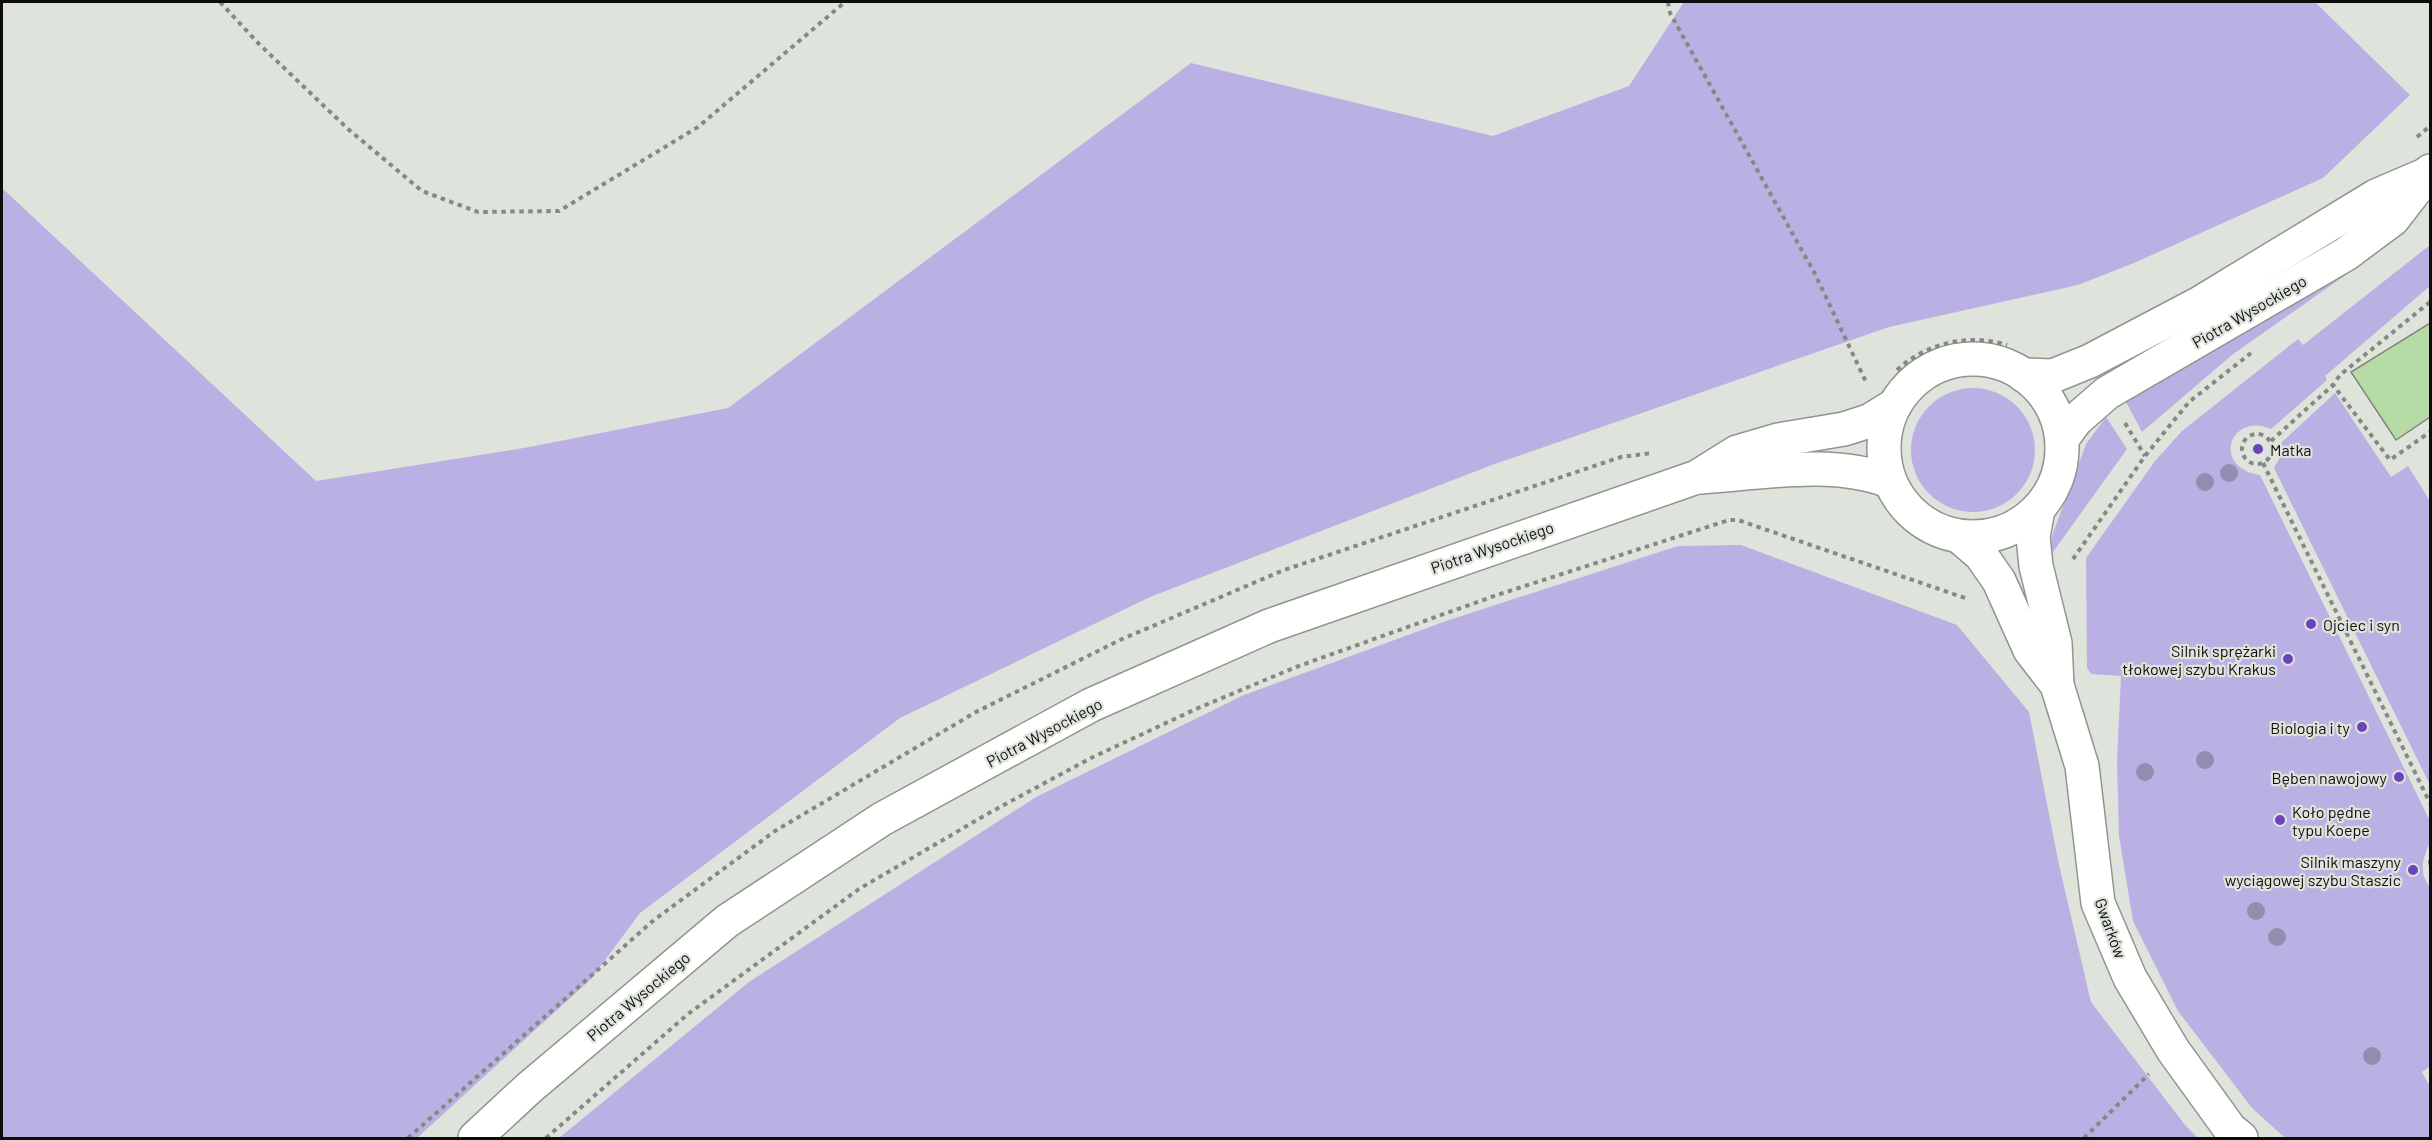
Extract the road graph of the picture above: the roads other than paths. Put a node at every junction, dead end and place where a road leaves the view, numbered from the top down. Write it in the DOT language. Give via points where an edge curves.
graph roads {
  1 [pos="2430,172"];
  2 [pos="2023,375"];
  3 [pos="1895,405"];
  4 [pos="2062,440"];
  5 [pos="1697,477"];
  6 [pos="1889,481"];
  7 [pos="2038,509"];
  8 [pos="1960,537"];
  9 [pos="2057,685"];
  10 [pos="475,1138"];
  11 [pos="2241,1138"];
  1 -- 2 [label="street, Piotra Wysockiego" via="2376,195 2200,303 2090,361 2053,376"];
  1 -- 4 [label="street, Piotra Wysockiego" via="2393,219 2346,254 2107,393 2076,420"];
  2 -- 3 [label="street" via="2001,363 1977,359 1952,361 1929,370 1910,385"];
  2 -- 4 [label="street" via="2035,384 2053,409"];
  3 -- 5 [label="street, Piotra Wysockiego" via="1869,421 1844,429 1778,440 1737,452"];
  3 -- 6 [label="street" via="1884,446"];
  4 -- 7 [label="street" via="2057,476"];
  5 -- 6 [label="street, Piotra Wysockiego" via="1840,470"];
  5 -- 10 [label="street, Piotra Wysockiego" via="1269,626 1091,705 882,819 727,921"];
  6 -- 8 [label="street" via="1898,497 1925,524"];
  7 -- 8 [label="street" via="2003,532"];
  7 -- 9 [label="street, Gwarków" via="2032,537 2055,643"];
  8 -- 9 [label="street, Gwarków" via="1981,555 1999,581 2030,650"];
  9 -- 11 [label="street, Gwarków" via="2082,766 2098,903 2130,978 2173,1050 2230,1129"];
}
